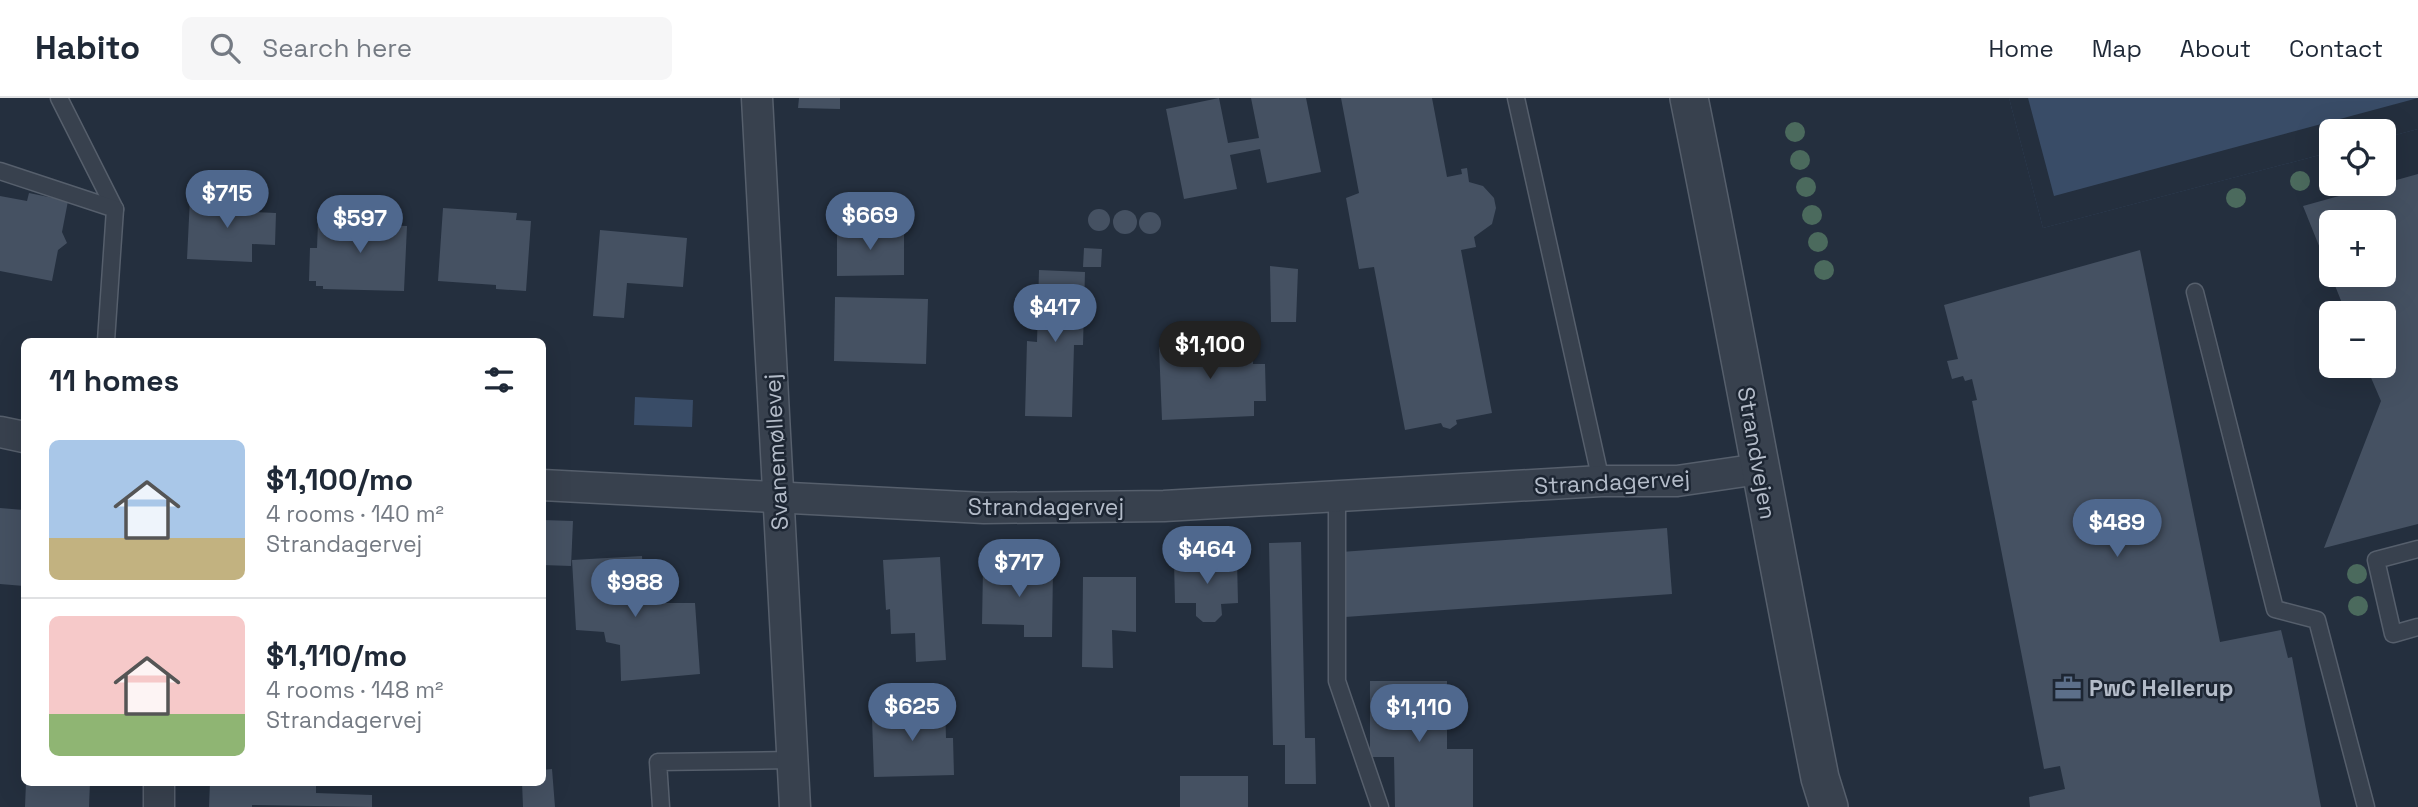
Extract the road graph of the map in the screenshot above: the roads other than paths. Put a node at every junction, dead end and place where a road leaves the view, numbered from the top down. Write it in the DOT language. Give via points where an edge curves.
graph roads {
  1 [pos="59,98"];
  2 [pos="757,98"];
  3 [pos="1516,98"];
  4 [pos="1689,98"];
  5 [pos="0,172"];
  6 [pos="115,209"];
  7 [pos="2195,292"];
  8 [pos="106,338"];
  9 [pos="0,432"];
  10 [pos="21,436"];
  11 [pos="1759,469"];
  12 [pos="1601,481"];
  13 [pos="546,485"];
  14 [pos="1337,498"];
  15 [pos="779,499"];
  16 [pos="2418,549"];
  17 [pos="2418,627"];
  18 [pos="792,760"];
  19 [pos="159,786"];
  20 [pos="159,807"];
  21 [pos="661,807"];
  22 [pos="795,807"];
  23 [pos="1380,807"];
  24 [pos="1829,807"];
  25 [pos="2366,807"];
  1 -- 6 [label="lane"];
  2 -- 15 [label="street, Svanemøllevej"];
  3 -- 12 [label="lane"];
  4 -- 11 [label="street, Strandvejen"];
  5 -- 6 [label="lane"];
  6 -- 8 [label="lane"];
  7 -- 25 [label="lane" via="2274,609 2317,620"];
  9 -- 10 [label="street"];
  11 -- 12 [label="street, Strandagervej" via="1677,481"];
  11 -- 24 [label="street, Strandvejen"];
  12 -- 14 [label="street, Strandagervej"];
  13 -- 15 [label="street, Strandagervej"];
  14 -- 15 [label="street, Strandagervej" via="984,508"];
  14 -- 23 [label="lane" via="1337,681"];
  15 -- 18 [label="street, Svanemøllevej"];
  16 -- 17 [label="lane" via="2376,561 2393,634"];
  18 -- 21 [label="lane" via="658,762"];
  18 -- 22 [label="street, Svanemøllevej"];
  19 -- 20 [label="street"];
}
